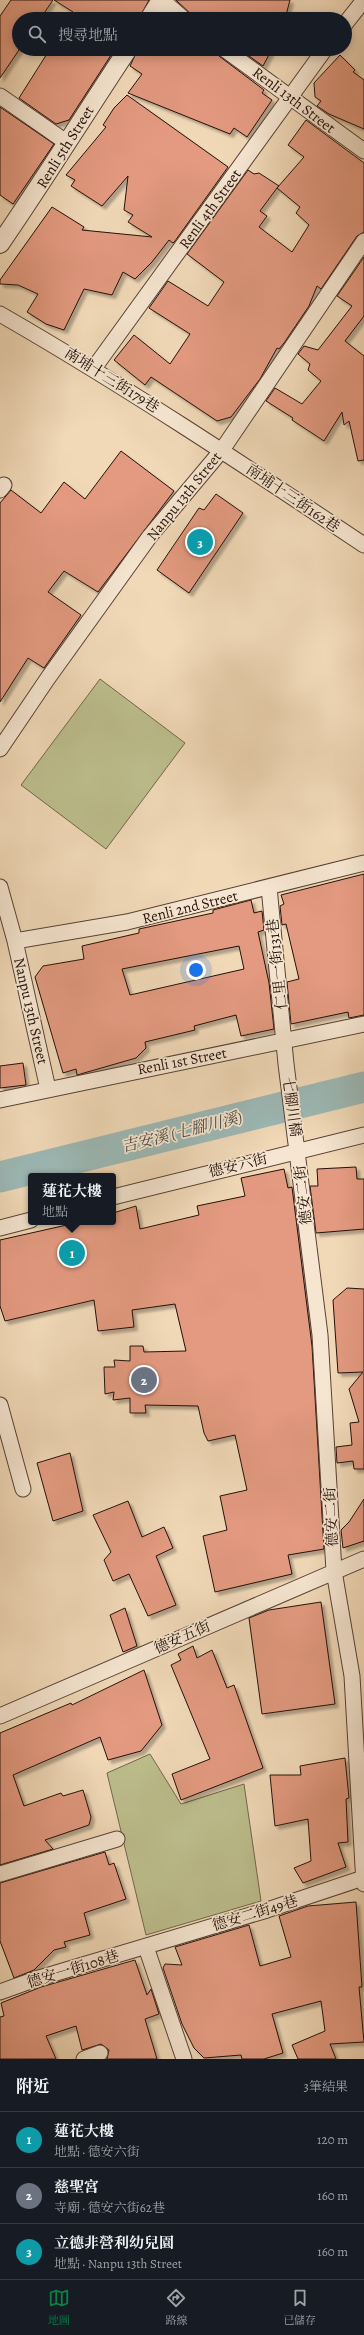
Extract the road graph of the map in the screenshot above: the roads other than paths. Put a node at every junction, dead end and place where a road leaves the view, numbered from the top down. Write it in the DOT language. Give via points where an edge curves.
graph roads {
  1 [pos="162,0"];
  2 [pos="364,0"];
  3 [pos="154,12"];
  4 [pos="176,12"];
  5 [pos="352,15"];
  6 [pos="123,56"];
  7 [pos="233,56"];
  8 [pos="321,56"];
  9 [pos="0,96"];
  10 [pos="291,99"];
  11 [pos="66,142"];
  12 [pos="364,151"];
  13 [pos="364,241"];
  14 [pos="0,244"];
  15 [pos="0,314"];
  16 [pos="94,368"];
  17 [pos="222,450"];
  18 [pos="364,545"];
  19 [pos="0,749"];
  20 [pos="364,863"];
  21 [pos="0,887"];
  22 [pos="269,887"];
  23 [pos="15,941"];
  24 [pos="364,1024"];
  25 [pos="285,1041"];
  26 [pos="286,1064"];
  27 [pos="48,1089"];
  28 [pos="0,1100"];
  29 [pos="364,1134"];
  30 [pos="298,1150"];
  31 [pos="116,1196"];
  32 [pos="28,1221"];
  33 [pos="0,1228"];
  34 [pos="0,1405"];
  35 [pos="22,1489"];
  36 [pos="364,1558"];
  37 [pos="334,1571"];
  38 [pos="358,1676"];
  39 [pos="0,1716"];
  40 [pos="117,1839"];
  41 [pos="0,1874"];
  42 [pos="364,1881"];
  43 [pos="146,1946"];
  44 [pos="0,1992"];
  45 [pos="100,2054"];
  46 [pos="84,2059"];
  47 [pos="184,2059"];
  1 -- 3 [label="street"];
  1 -- 4 [label="street"];
  2 -- 5 [label="street"];
  6 -- 11 [label="street, Renli 5th Street"];
  7 -- 10 [label="street, Renli 13th Street"];
  8 -- 10 [label="street, Renli 4th Street"];
  9 -- 11 [label="street"];
  10 -- 12 [label="street, Renli 13th Street"];
  10 -- 16 [label="street, Renli 4th Street"];
  11 -- 14 [label="street, Renli 5th Street" via="47,177"];
  13 -- 17 [label="street, Nanpu 13th Street"];
  15 -- 16 [label="street, 南埔十三街179巷"];
  16 -- 17 [label="street, 南埔十三街179巷"];
  17 -- 18 [label="street, 南埔十三街162巷"];
  17 -- 19 [label="street, Nanpu 13th Street" via="150,536"];
  20 -- 22 [label="street, Renli 2nd Street"];
  21 -- 23 [label="street, Nanpu 13th Street"];
  22 -- 23 [label="street, Renli 2nd Street" via="127,922"];
  22 -- 25 [label="street, 仁里一街131巷"];
  23 -- 27 [label="street, Nanpu 13th Street"];
  24 -- 25 [label="street, Renli 1st Street"];
  25 -- 26 [label="street, 仁里一街131巷"];
  25 -- 27 [label="street, Renli 1st Street"];
  26 -- 30 [label="street, 七腳川橋"];
  27 -- 28 [label="street, Renli 1st Street"];
  29 -- 30 [label="street, 德安六街"];
  30 -- 31 [label="street, 德安六街"];
  30 -- 37 [label="street, 德安二街" via="320,1335"];
  32 -- 33 [label="street"];
  34 -- 35 [label="street"];
  36 -- 37 [label="street, 德安五街"];
  37 -- 38 [label="street, 德安二街"];
  37 -- 39 [label="street, 德安五街"];
  38 -- 42 [label="street, 德安二街"];
  40 -- 41 [label="street"];
  42 -- 43 [label="street, 德安二街49巷"];
  43 -- 44 [label="street, 德安一街108巷"];
  43 -- 47 [label="street"];
  45 -- 46 [label="street"];
}
